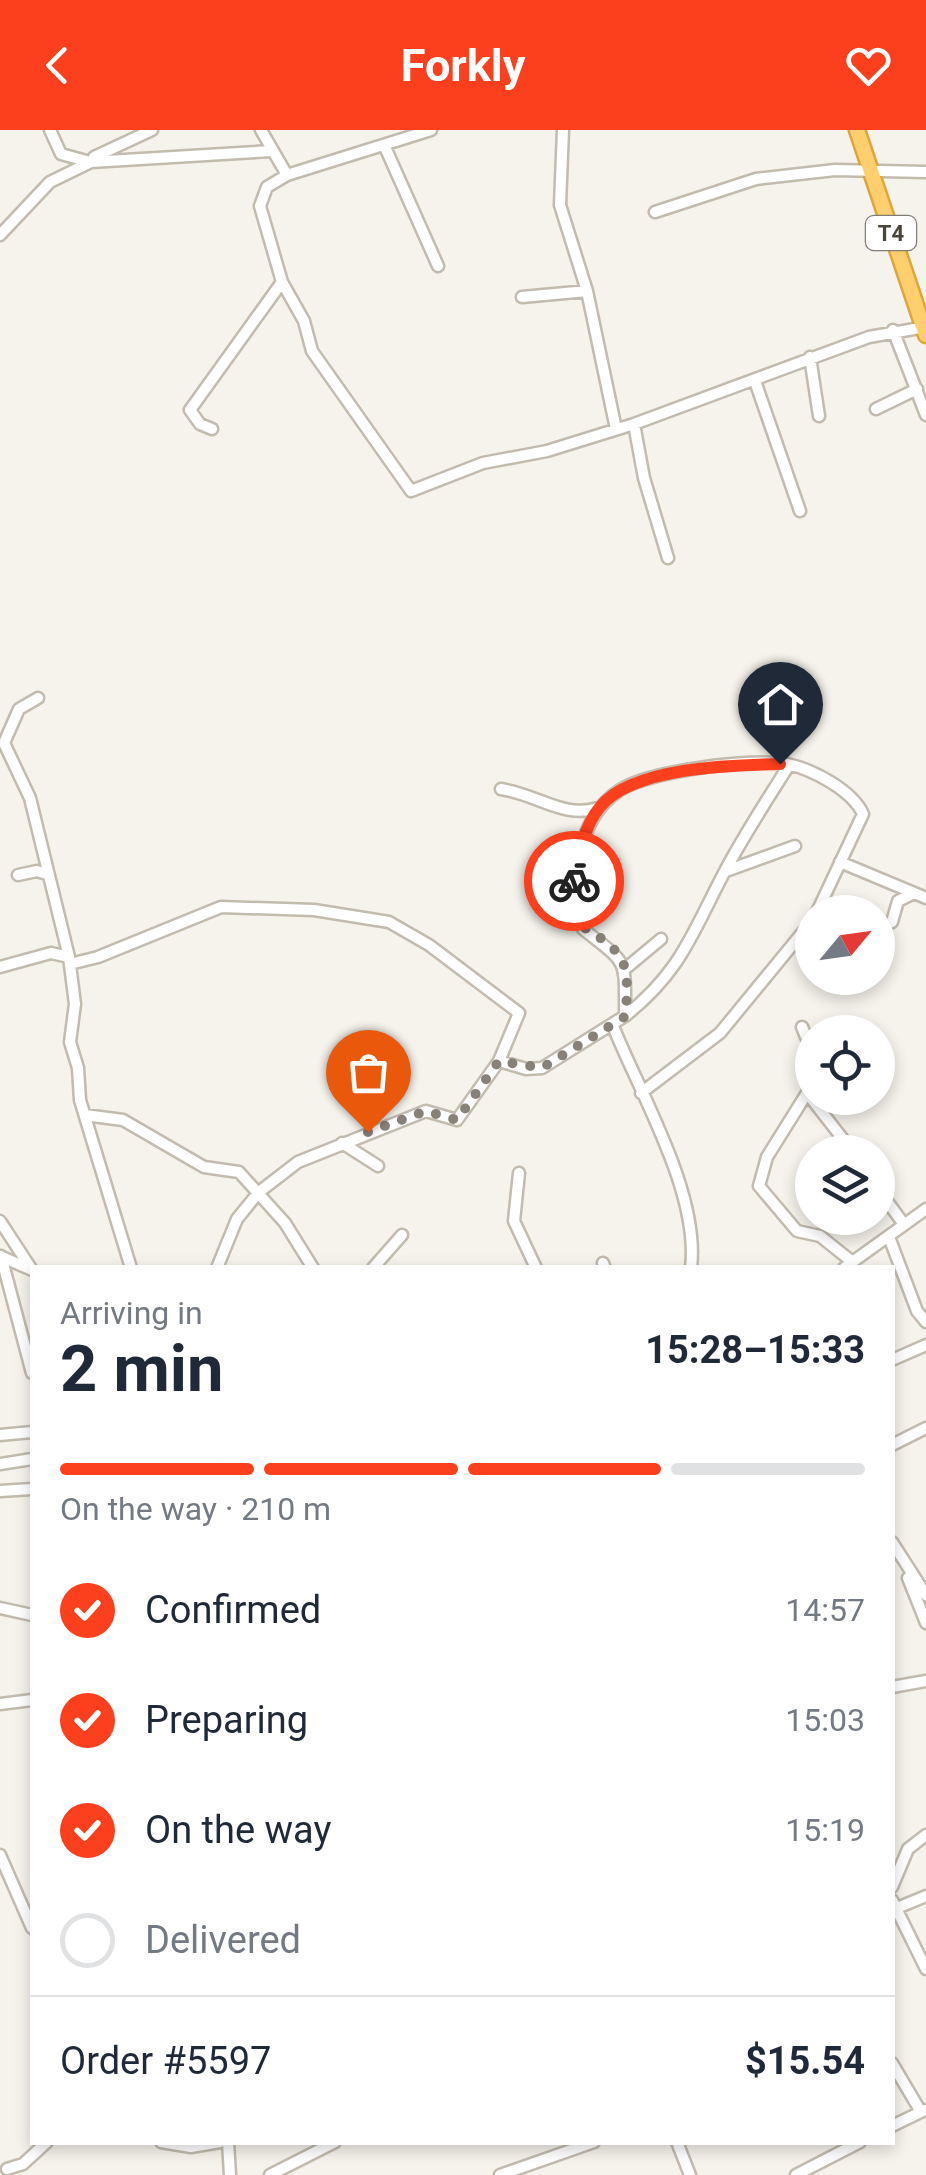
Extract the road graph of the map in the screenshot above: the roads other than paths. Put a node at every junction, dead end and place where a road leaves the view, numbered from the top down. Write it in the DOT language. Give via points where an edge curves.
graph roads {
  1 [pos="50,130"];
  2 [pos="152,130"];
  3 [pos="261,130"];
  4 [pos="430,130"];
  5 [pos="563,130"];
  6 [pos="857,130"];
  7 [pos="385,147"];
  8 [pos="271,151"];
  9 [pos="88,162"];
  10 [pos="868,170"];
  11 [pos="926,172"];
  12 [pos="287,175"];
  13 [pos="655,212"];
  14 [pos="0,236"];
  15 [pos="438,266"];
  16 [pos="282,282"];
  17 [pos="586,290"];
  18 [pos="522,297"];
  19 [pos="892,330"];
  20 [pos="925,330"];
  21 [pos="810,358"];
  22 [pos="755,381"];
  23 [pos="916,390"];
  24 [pos="876,409"];
  25 [pos="926,414"];
  26 [pos="818,416"];
  27 [pos="634,424"];
  28 [pos="212,429"];
  29 [pos="616,429"];
  30 [pos="800,510"];
  31 [pos="668,558"];
  32 [pos="38,698"];
  33 [pos="789,765"];
  34 [pos="501,789"];
  35 [pos="599,807"];
  36 [pos="795,846"];
  37 [pos="840,862"];
  38 [pos="725,872"];
  39 [pos="46,874"];
  40 [pos="18,875"];
  41 [pos="825,895"];
  42 [pos="921,895"];
  43 [pos="895,914"];
  44 [pos="661,938"];
  45 [pos="795,943"];
  46 [pos="69,960"];
  47 [pos="0,967"];
  48 [pos="625,969"];
  49 [pos="626,1016"];
  50 [pos="612,1026"];
  51 [pos="499,1061"];
  52 [pos="641,1094"];
  53 [pos="795,1113"];
  54 [pos="85,1115"];
  55 [pos="341,1142"];
  56 [pos="378,1166"];
  57 [pos="519,1173"];
  58 [pos="259,1192"];
  59 [pos="926,1209"];
  60 [pos="895,1212"];
  61 [pos="0,1221"];
  62 [pos="903,1223"];
  63 [pos="402,1235"];
  64 [pos="888,1237"];
  65 [pos="1,1256"];
  66 [pos="847,1264"];
  67 [pos="129,1265"];
  68 [pos="218,1265"];
  69 [pos="311,1265"];
  70 [pos="376,1265"];
  71 [pos="535,1265"];
  72 [pos="691,1265"];
  73 [pos="30,1267"];
  74 [pos="30,1269"];
  75 [pos="926,1322"];
  76 [pos="926,1345"];
  77 [pos="895,1359"];
  78 [pos="30,1365"];
  79 [pos="926,1428"];
  80 [pos="30,1432"];
  81 [pos="0,1435"];
  82 [pos="895,1444"];
  83 [pos="30,1459"];
  84 [pos="0,1464"];
  85 [pos="30,1488"];
  86 [pos="0,1492"];
  87 [pos="895,1547"];
  88 [pos="908,1568"];
  89 [pos="926,1595"];
  90 [pos="0,1608"];
  91 [pos="30,1616"];
  92 [pos="926,1623"];
  93 [pos="926,1681"];
  94 [pos="895,1686"];
  95 [pos="30,1700"];
  96 [pos="0,1704"];
  97 [pos="926,1834"];
  98 [pos="0,1855"];
  99 [pos="895,1880"];
  100 [pos="926,1896"];
  101 [pos="895,1904"];
  102 [pos="30,1923"];
  103 [pos="926,1969"];
  104 [pos="895,2068"];
  105 [pos="924,2111"];
  106 [pos="895,2125"];
  107 [pos="44,2145"];
  108 [pos="228,2145"];
  109 [pos="330,2145"];
  110 [pos="585,2145"];
  111 [pos="677,2145"];
  112 [pos="835,2148"];
  113 [pos="6,2167"];
  114 [pos="286,2172"];
  115 [pos="230,2175"];
  116 [pos="270,2175"];
  117 [pos="500,2175"];
  118 [pos="690,2175"];
  119 [pos="796,2175"];
  1 -- 9 [label="street" via="61,154"];
  2 -- 9 [label="street"];
  3 -- 8 [label="street"];
  4 -- 7 [label="street"];
  5 -- 17 [label="street" via="558,192"];
  6 -- 10 [label="highway, T4"];
  7 -- 12 [label="street"];
  7 -- 15 [label="street"];
  8 -- 9 [label="street"];
  8 -- 12 [label="street"];
  9 -- 14 [label="street" via="50,182"];
  10 -- 11 [label="street"];
  10 -- 13 [label="street" via="756,179"];
  10 -- 20 [label="highway, T4"];
  12 -- 16 [label="street" via="267,188 260,206"];
  16 -- 28 [label="street" via="190,410"];
  16 -- 29 [label="street" via="312,351 411,491 483,463"];
  17 -- 18 [label="street"];
  17 -- 29 [label="street"];
  19 -- 20 [label="street"];
  19 -- 21 [label="street"];
  19 -- 23 [label="street"];
  21 -- 22 [label="street"];
  21 -- 26 [label="street"];
  22 -- 27 [label="street"];
  22 -- 30 [label="street"];
  23 -- 24 [label="street"];
  23 -- 25 [label="street"];
  27 -- 29 [label="street"];
  27 -- 31 [label="street"];
  32 -- 39 [label="street" via="19,710 4,743 30,798"];
  33 -- 35 [label="street" via="658,777 630,784"];
  33 -- 37 [label="street" via="836,787 861,809"];
  33 -- 38 [label="street"];
  34 -- 35 [label="street" via="532,794 567,812"];
  35 -- 48 [label="street" via="580,848 574,899 583,929 616,953"];
  36 -- 38 [label="street"];
  37 -- 41 [label="street"];
  37 -- 42 [label="street"];
  38 -- 49 [label="street" via="692,943"];
  39 -- 40 [label="street"];
  39 -- 46 [label="street"];
  42 -- 43 [label="street" via="902,897"];
  44 -- 48 [label="street"];
  45 -- 52 [label="street" via="720,1033"];
  46 -- 47 [label="street" via="52,953"];
  46 -- 51 [label="street" via="98,958 222,907 378,918 429,945 519,1013"];
  46 -- 54 [label="street" via="76,1004 70,1042"];
  48 -- 49 [label="street"];
  49 -- 50 [label="street"];
  50 -- 51 [label="street" via="542,1068"];
  50 -- 52 [label="street"];
  51 -- 55 [label="street" via="457,1120 426,1111"];
  52 -- 72 [label="street" via="689,1223"];
  53 -- 66 [label="street" via="758,1186 797,1231 820,1236"];
  54 -- 58 [label="street" via="123,1120 204,1167 239,1172"];
  54 -- 67 [label="street"];
  55 -- 56 [label="street"];
  55 -- 58 [label="street" via="298,1162"];
  57 -- 71 [label="street" via="514,1221"];
  58 -- 68 [label="street" via="236,1219"];
  58 -- 69 [label="street"];
  59 -- 62 [label="street"];
  60 -- 62 [label="street"];
  61 -- 73 [label="street"];
  62 -- 64 [label="street"];
  63 -- 70 [label="street"];
  64 -- 66 [label="street"];
  64 -- 75 [label="street"];
  65 -- 74 [label="street"];
  65 -- 78 [label="street"];
  76 -- 77 [label="street"];
  79 -- 82 [label="street"];
  80 -- 81 [label="street"];
  83 -- 84 [label="street"];
  85 -- 86 [label="street"];
  87 -- 88 [label="street"];
  88 -- 89 [label="street"];
  88 -- 92 [label="street"];
  90 -- 91 [label="street"];
  93 -- 94 [label="street"];
  95 -- 96 [label="street"];
  97 -- 99 [label="street" via="908,1848"];
  98 -- 102 [label="street"];
  100 -- 101 [label="street"];
  101 -- 103 [label="street"];
  104 -- 105 [label="street"];
  105 -- 106 [label="street"];
  107 -- 113 [label="street" via="24,2164"];
  108 -- 115 [label="street"];
  109 -- 114 [label="street"];
  110 -- 117 [label="street"];
  111 -- 118 [label="street"];
  112 -- 119 [label="street"];
  114 -- 116 [label="street"];
}
